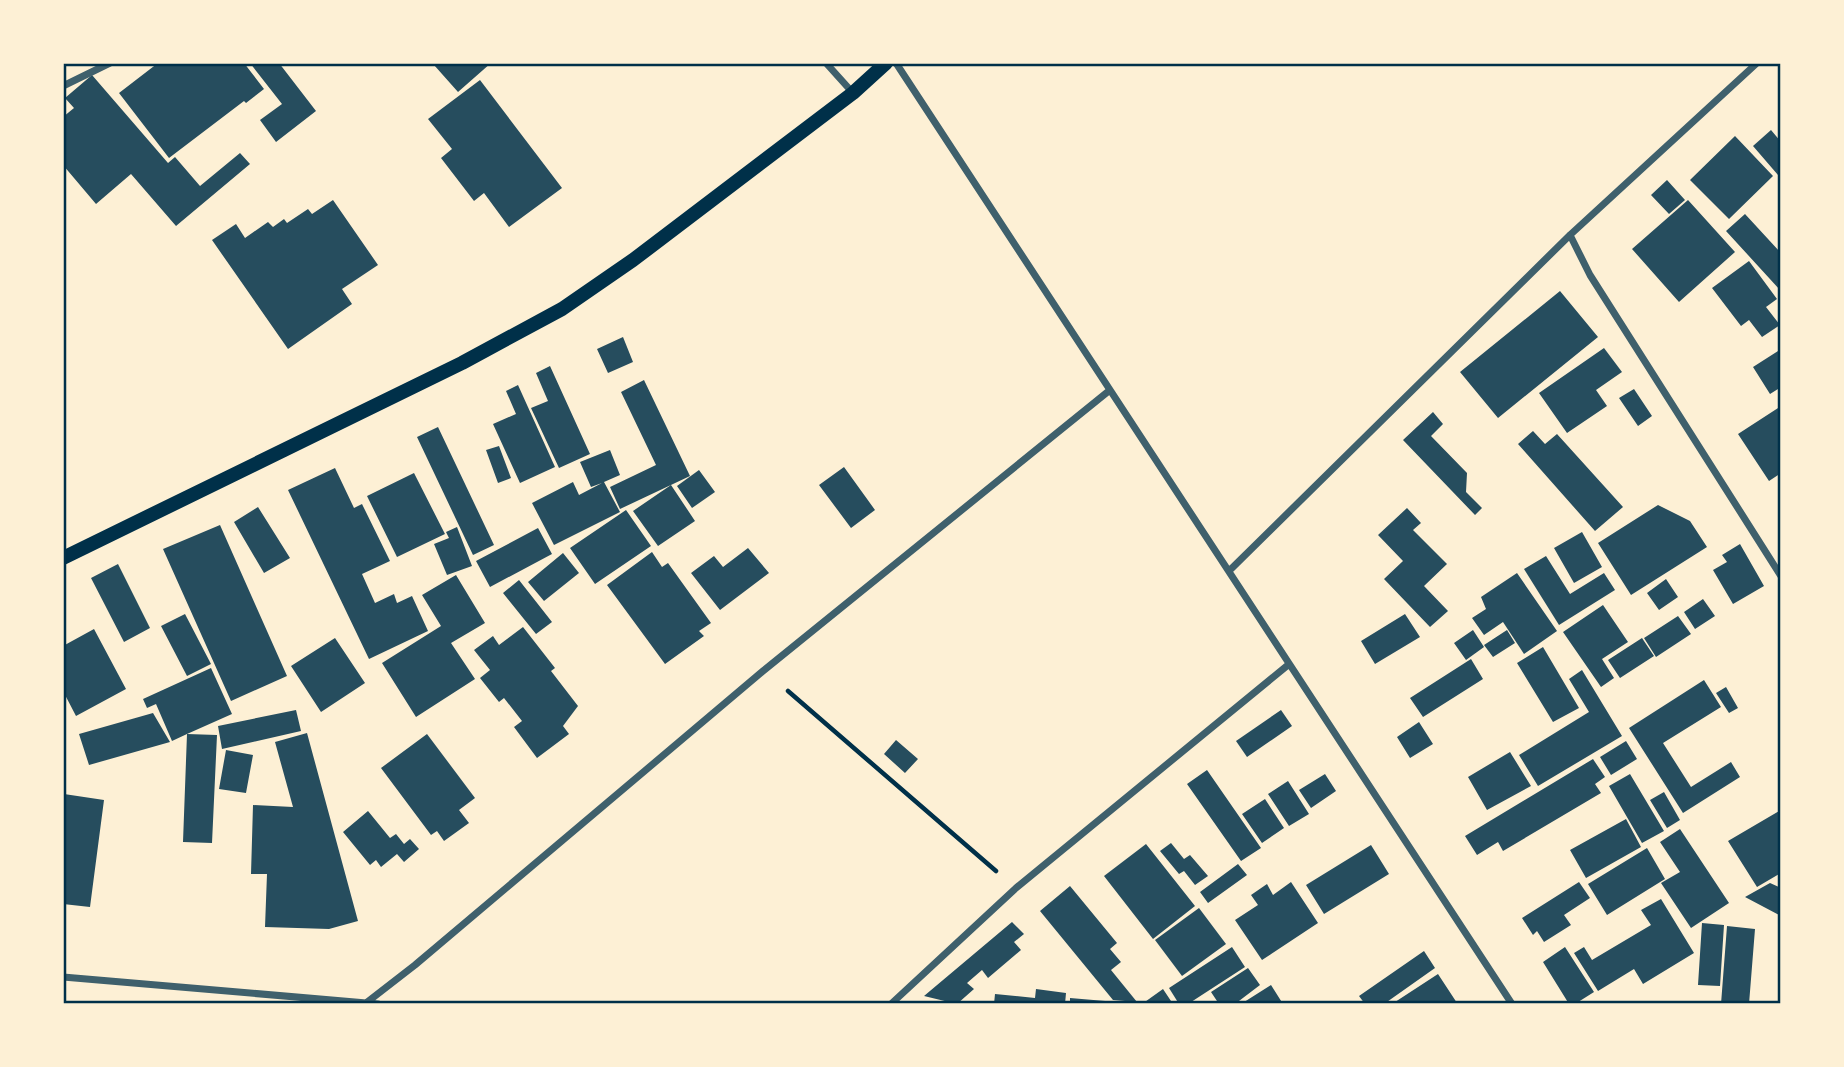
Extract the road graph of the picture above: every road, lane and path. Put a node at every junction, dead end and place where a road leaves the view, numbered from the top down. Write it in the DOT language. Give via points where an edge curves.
graph roads {
  1 [pos="110,63"];
  2 [pos="826,63"];
  3 [pos="886,63"];
  4 [pos="897,63"];
  5 [pos="1757,63"];
  6 [pos="63,86"];
  7 [pos="853,93"];
  8 [pos="1570,235"];
  9 [pos="1110,390"];
  10 [pos="63,558"];
  11 [pos="1229,571"];
  12 [pos="1781,576"];
  13 [pos="1288,665"];
  14 [pos="788,691"];
  15 [pos="996,871"];
  16 [pos="63,977"];
  17 [pos="366,1003"];
  18 [pos="378,1004"];
  19 [pos="891,1004"];
  20 [pos="1512,1004"];
  1 -- 6 [label="street"];
  2 -- 7 [label="street"];
  3 -- 7 [label="main road"];
  4 -- 9 [label="street"];
  5 -- 8 [label="street"];
  7 -- 10 [label="main road" via="562,309 462,363"];
  8 -- 11 [label="street"];
  8 -- 12 [label="street" via="1590,275"];
  9 -- 11 [label="street"];
  9 -- 17 [label="street" via="763,671"];
  11 -- 13 [label="street"];
  13 -- 19 [label="street" via="1016,888"];
  13 -- 20 [label="street"];
  14 -- 15 [label="path"];
  16 -- 17 [label="street"];
  17 -- 18 [label="street"];
}
